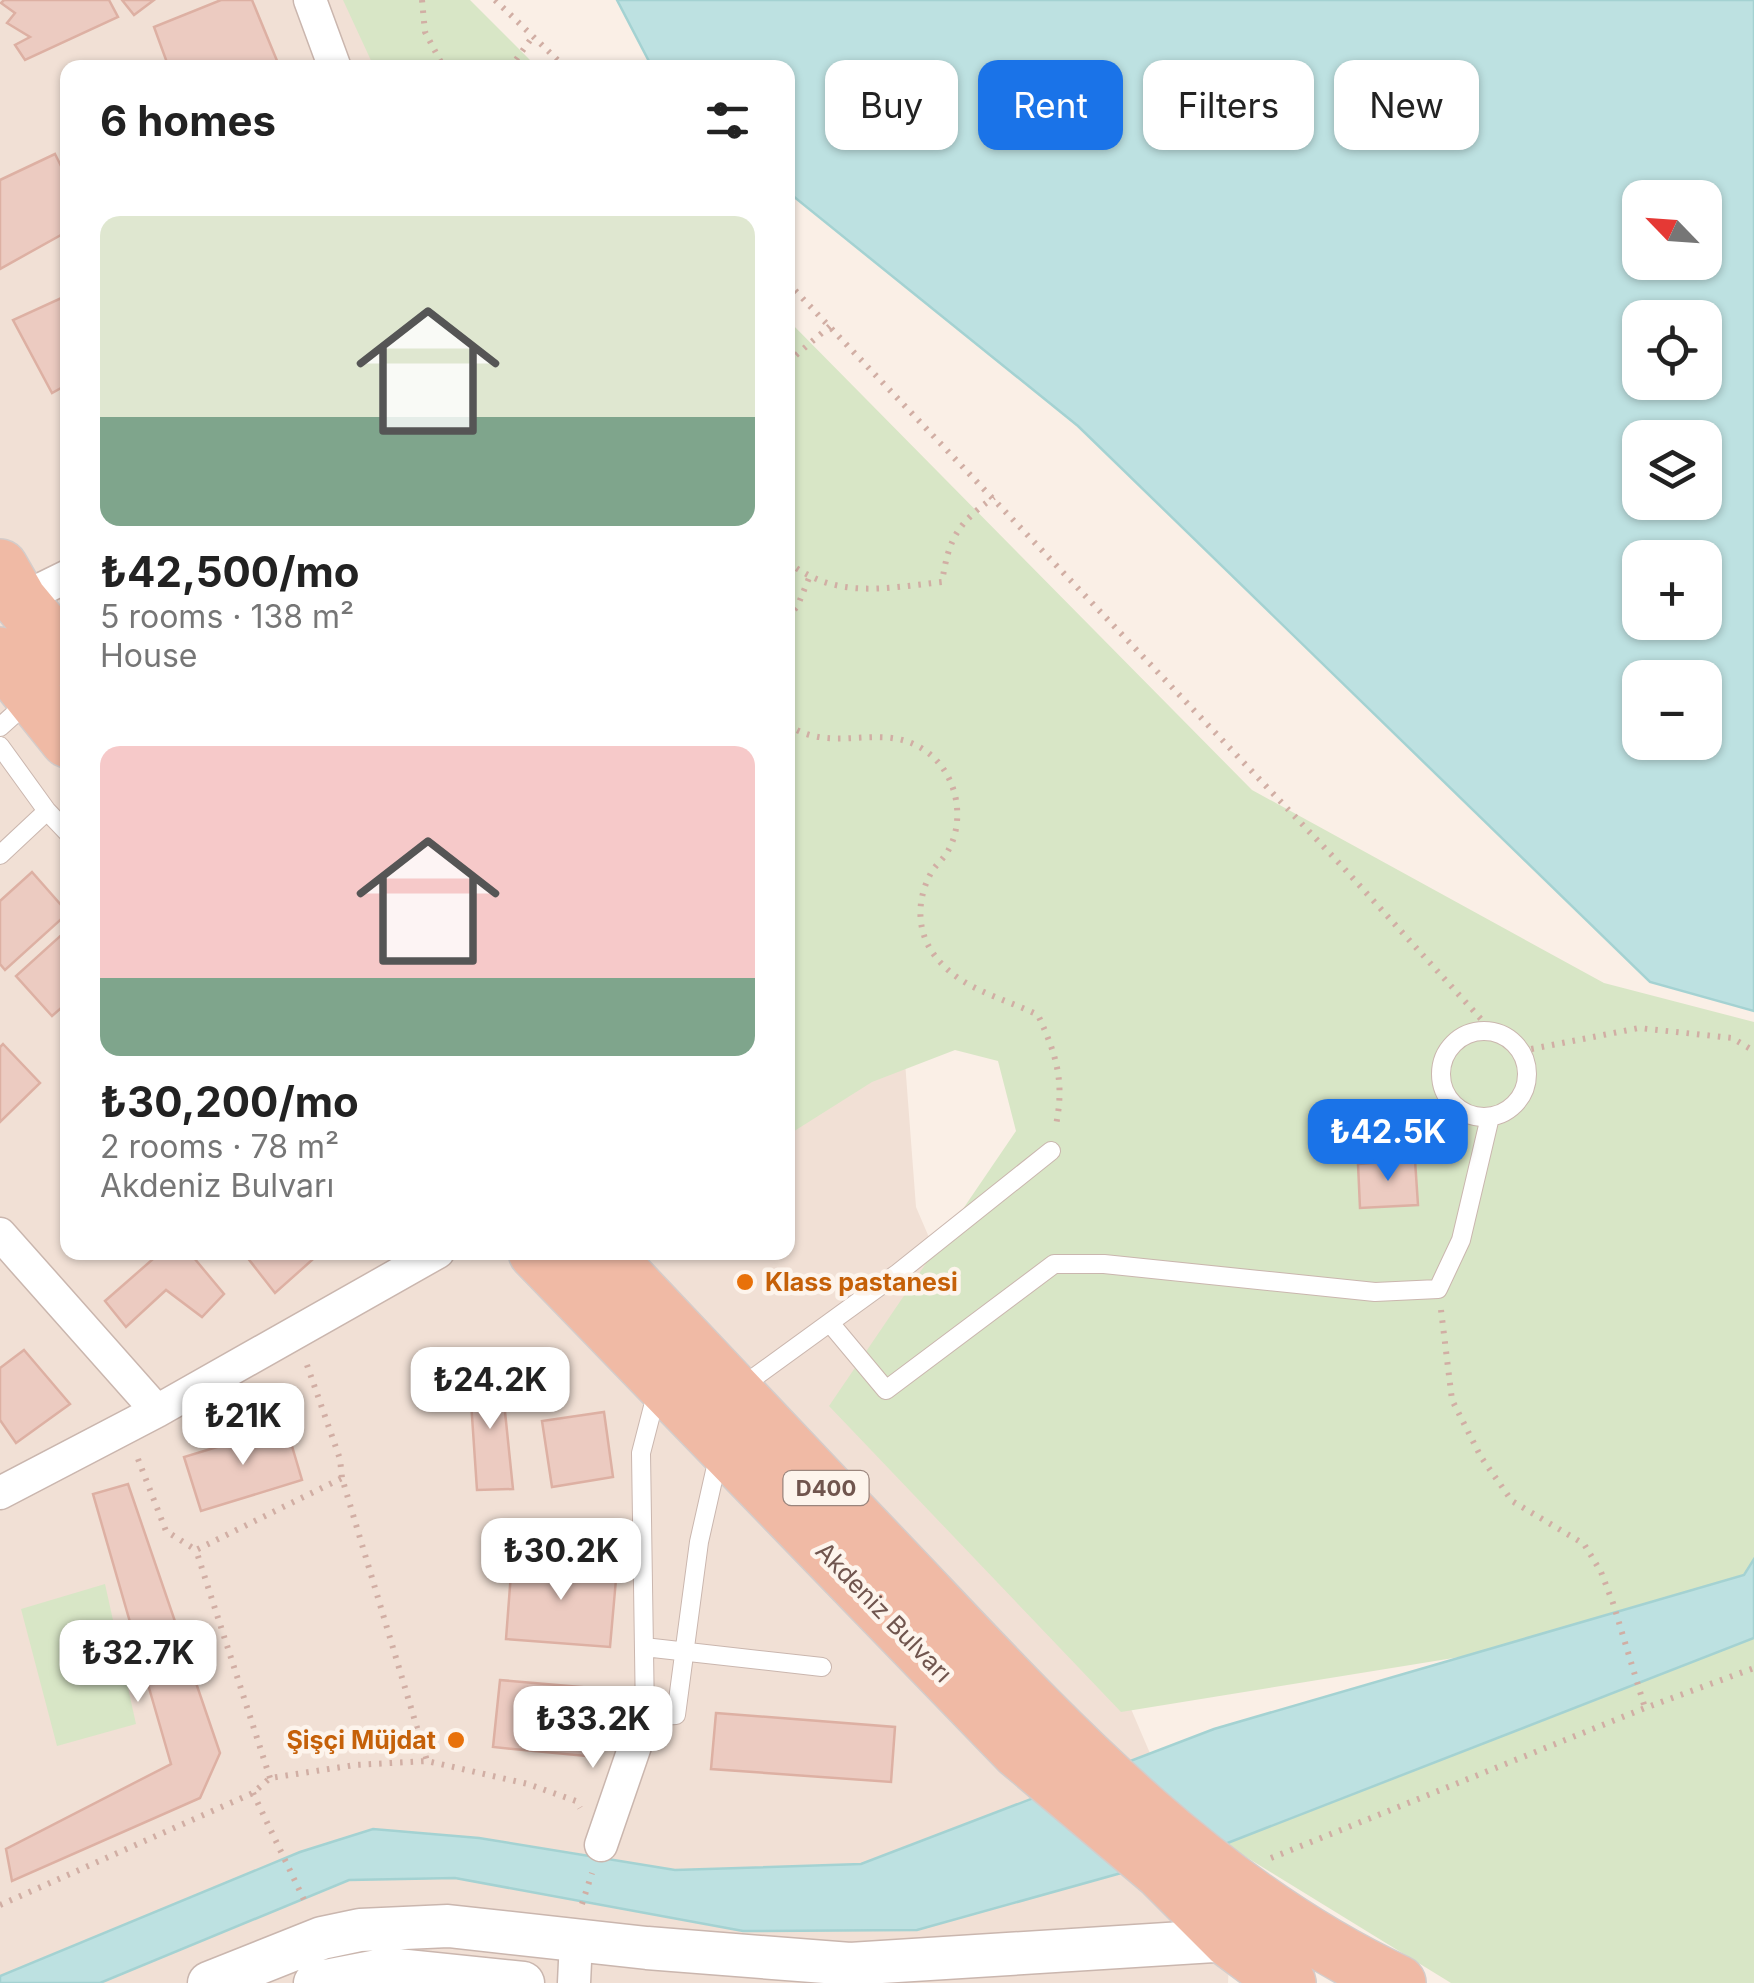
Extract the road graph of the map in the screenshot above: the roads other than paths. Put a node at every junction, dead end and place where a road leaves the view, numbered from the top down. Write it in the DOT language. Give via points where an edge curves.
graph roads {
  1 [pos="310,0"];
  2 [pos="333,60"];
  3 [pos="60,577"];
  4 [pos="10,583"];
  5 [pos="0,655"];
  6 [pos="34,694"];
  7 [pos="60,729"];
  8 [pos="0,746"];
  9 [pos="48,811"];
  10 [pos="60,825"];
  11 [pos="0,855"];
  12 [pos="1490,1118"];
  13 [pos="1050,1151"];
  14 [pos="0,1234"];
  15 [pos="424,1260"];
  16 [pos="544,1260"];
  17 [pos="610,1260"];
  18 [pos="830,1323"];
  19 [pos="660,1381"];
  20 [pos="734,1392"];
  21 [pos="157,1411"];
  22 [pos="730,1454"];
  23 [pos="0,1493"];
  24 [pos="644,1647"];
  25 [pos="685,1652"];
  26 [pos="822,1667"];
  27 [pos="644,1717"];
  28 [pos="1034,1738"];
  29 [pos="601,1845"];
  30 [pos="1195,1869"];
  31 [pos="576,1940"];
  32 [pos="1230,1940"];
  33 [pos="1367,1976"];
  34 [pos="208,1983"];
  35 [pos="316,1983"];
  36 [pos="523,1983"];
  37 [pos="574,1983"];
  38 [pos="1288,1983"];
  1 -- 2 [label="street"];
  3 -- 4 [label="street"];
  4 -- 6 [label="highway"];
  5 -- 6 [label="highway"];
  6 -- 7 [label="highway"];
  8 -- 9 [label="lane"];
  9 -- 10 [label="lane"];
  9 -- 11 [label="lane"];
  12 -- 12 [label="lane" via="1524,1093 1528,1072 1508,1037 1470,1032 1451,1043 1440,1084 1450,1104 1468,1116"];
  12 -- 18 [label="lane" via="1461,1240 1438,1289 1375,1292 1054,1264 886,1390"];
  13 -- 18 [label="lane"];
  14 -- 21 [label="street"];
  15 -- 21 [label="street"];
  16 -- 19 [label="highway, Akdeniz Bulvarı / D400"];
  17 -- 20 [label="highway, Akdeniz Bulvarı / D400"];
  18 -- 20 [label="lane"];
  19 -- 22 [label="highway, Akdeniz Bulvarı / D400"];
  19 -- 24 [label="lane" via="641,1453"];
  20 -- 28 [label="highway, Akdeniz Bulvarı / D400"];
  21 -- 23 [label="street"];
  22 -- 25 [label="lane" via="715,1470"];
  22 -- 28 [label="highway, Akdeniz Bulvarı / D400"];
  24 -- 25 [label="lane"];
  24 -- 27 [label="lane"];
  25 -- 26 [label="lane"];
  25 -- 27 [label="lane" via="676,1715"];
  27 -- 29 [label="street"];
  28 -- 30 [label="highway, Akdeniz Bulvarı / D400"];
  30 -- 32 [label="highway, D400"];
  30 -- 33 [label="highway, D400"];
  31 -- 32 [label="street" via="850,1964"];
  31 -- 34 [label="street" via="448,1926 360,1930"];
  31 -- 37 [label="street"];
  32 -- 33 [label="street" via="1276,1944"];
  32 -- 38 [label="highway, D400"];
  35 -- 36 [label="street" via="387,1969"];
}
